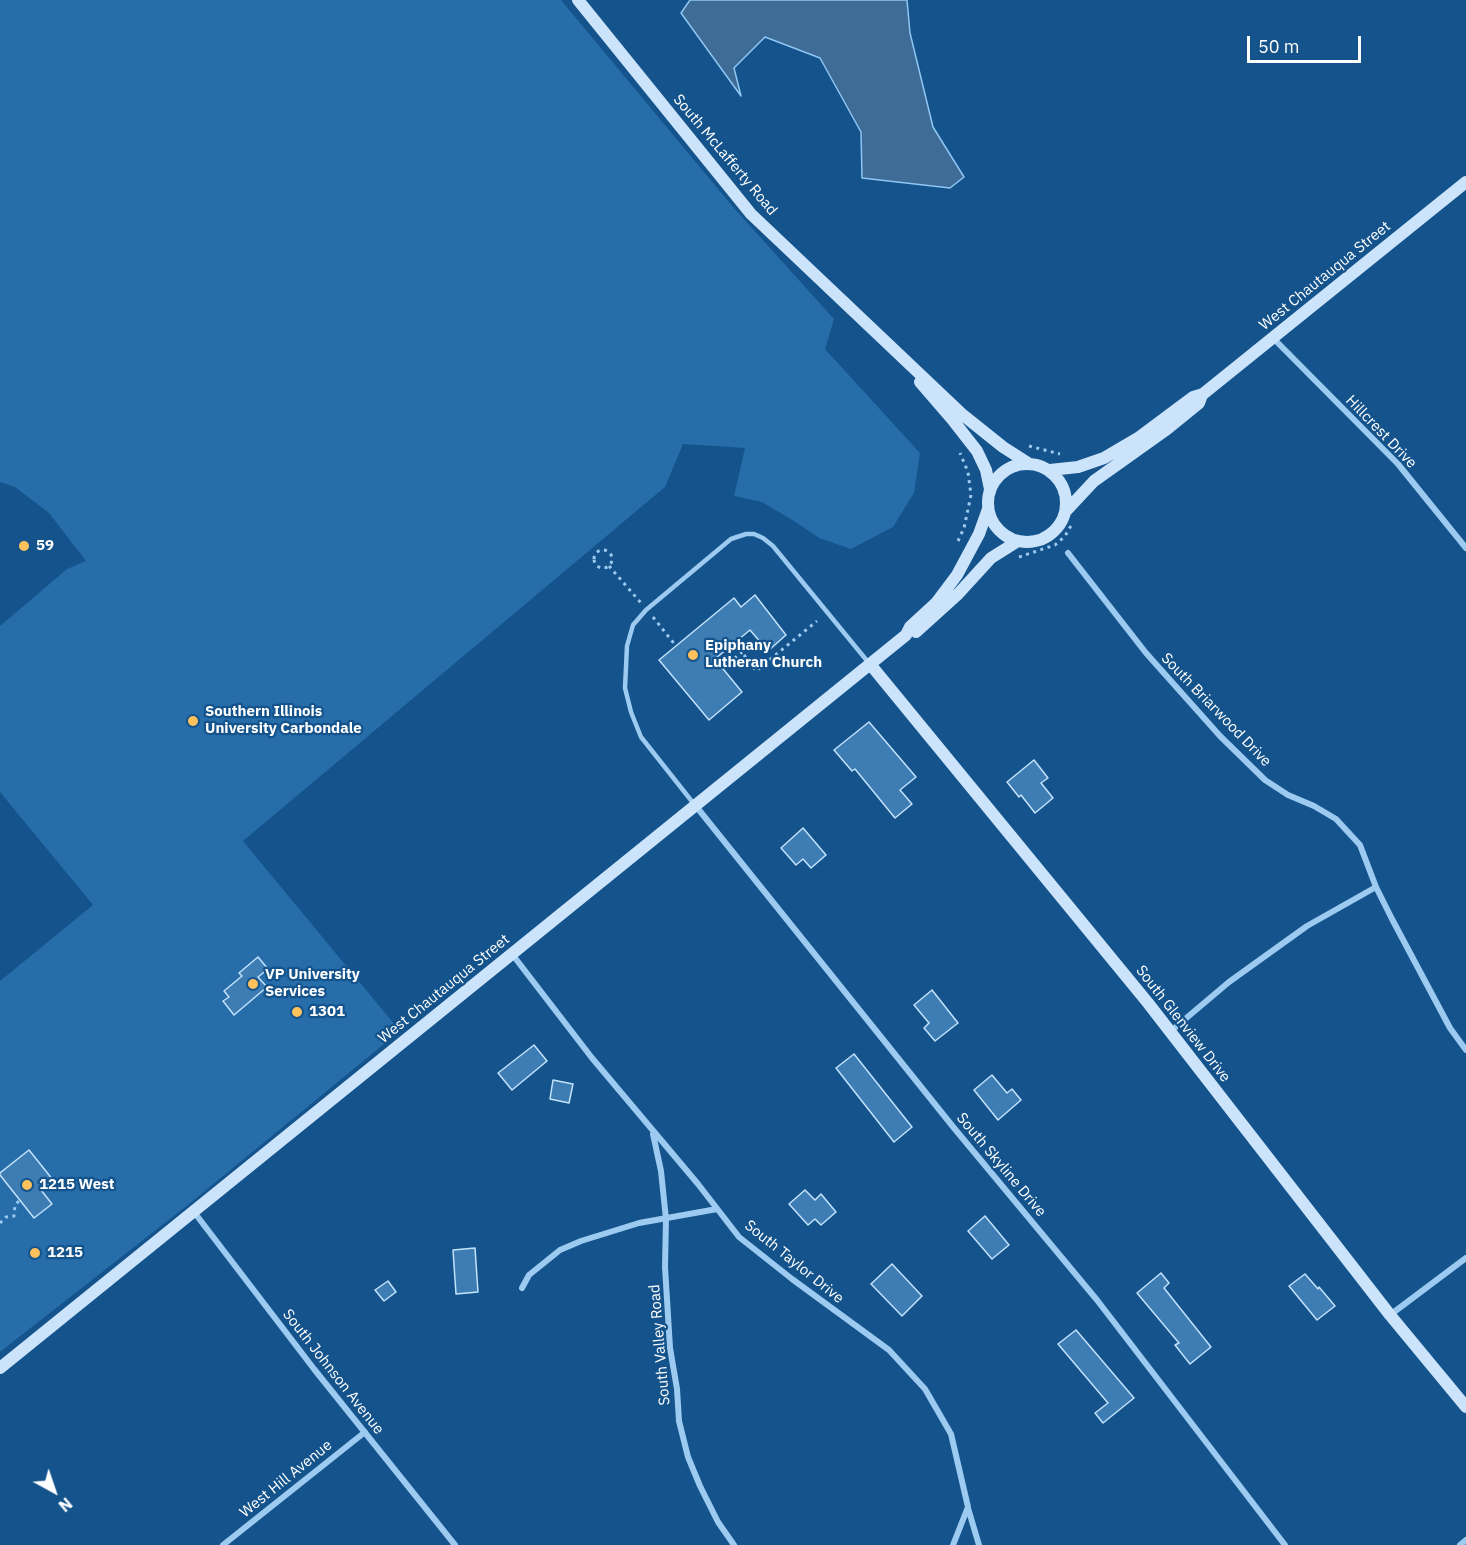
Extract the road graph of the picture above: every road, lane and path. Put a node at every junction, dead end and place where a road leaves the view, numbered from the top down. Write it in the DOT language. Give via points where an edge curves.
graph roads {
  1 [pos="578,0"];
  2 [pos="1466,182"];
  3 [pos="1272,338"];
  4 [pos="912,368"];
  5 [pos="1203,394"];
  6 [pos="1022,442"];
  7 [pos="956,444"];
  8 [pos="1067,453"];
  9 [pos="1028,463"];
  10 [pos="1050,470"];
  11 [pos="990,489"];
  12 [pos="988,509"];
  13 [pos="1070,515"];
  14 [pos="1018,541"];
  15 [pos="955,548"];
  16 [pos="1466,548"];
  17 [pos="1068,553"];
  18 [pos="1017,558"];
  19 [pos="609,566"];
  20 [pos="646,610"];
  21 [pos="817,621"];
  22 [pos="906,635"];
  23 [pos="735,643"];
  24 [pos="676,646"];
  25 [pos="741,652"];
  26 [pos="870,664"];
  27 [pos="723,668"];
  28 [pos="695,804"];
  29 [pos="1376,887"];
  30 [pos="512,953"];
  31 [pos="1171,1031"];
  32 [pos="1466,1050"];
  33 [pos="652,1130"];
  34 [pos="20,1200"];
  35 [pos="717,1209"];
  36 [pos="194,1212"];
  37 [pos="666,1219"];
  38 [pos="0,1223"];
  39 [pos="1466,1258"];
  40 [pos="522,1288"];
  41 [pos="1390,1315"];
  42 [pos="0,1368"];
  43 [pos="1466,1407"];
  44 [pos="365,1432"];
  45 [pos="968,1507"];
  46 [pos="1466,1540"];
  47 [pos="223,1545"];
  48 [pos="455,1545"];
  49 [pos="734,1545"];
  50 [pos="953,1545"];
  51 [pos="979,1545"];
  52 [pos="1285,1545"];
  53 [pos="1460,1545"];
  1 -- 4 [label="street, South McLafferty Road" via="751,214"];
  2 -- 3 [label="street, West Chautauqua Street"];
  3 -- 5 [label="street, West Chautauqua Street"];
  3 -- 16 [label="street, Hillcrest Drive" via="1398,464"];
  4 -- 9 [label="street, South McLafferty Road" via="982,432"];
  4 -- 11 [label="street, South McLafferty Road" via="915,377 976,451"];
  5 -- 10 [label="street, West Chautauqua Street" via="1104,458 1078,467"];
  5 -- 13 [label="street, West Chautauqua Street" via="1199,403 1167,429 1094,481"];
  6 -- 8 [label="path" via="1056,454"];
  7 -- 15 [label="path" via="968,472 971,495"];
  9 -- 10 [label="street, West Chautauqua Street"];
  9 -- 11 [label="street" via="1004,471"];
  10 -- 13 [label="street" via="1064,488"];
  11 -- 12 [label="street, West Chautauqua Street"];
  12 -- 14 [label="street" via="997,528"];
  12 -- 22 [label="street, West Chautauqua Street" via="957,575"];
  13 -- 14 [label="street, West Chautauqua Street" via="1048,536 1034,542"];
  13 -- 18 [label="path" via="1065,536 1055,545"];
  14 -- 22 [label="street, West Chautauqua Street" via="991,558 935,616"];
  17 -- 29 [label="street, South Briarwood Drive" via="1146,653 1220,736 1265,780 1336,819 1360,845"];
  19 -- 19 [label="path" via="609,553 596,554 598,567"];
  19 -- 20 [label="path"];
  20 -- 24 [label="path"];
  20 -- 26 [label="lane" via="731,539 754,534 773,546"];
  20 -- 28 [label="lane" via="633,625 627,646 626,688 631,712 645,745"];
  21 -- 25 [label="path" via="756,671"];
  22 -- 26 [label="street, West Chautauqua Street"];
  23 -- 25 [label="path"];
  25 -- 27 [label="path"];
  26 -- 28 [label="street, West Chautauqua Street"];
  26 -- 31 [label="street, South Glenview Drive"];
  28 -- 30 [label="street, West Chautauqua Street"];
  28 -- 52 [label="street, South Skyline Drive" via="1097,1300"];
  29 -- 31 [label="street" via="1307,926 1229,982"];
  29 -- 32 [label="street, South Briarwood Drive" via="1450,1028"];
  30 -- 33 [label="street, South Taylor Drive"];
  30 -- 36 [label="street, West Chautauqua Street"];
  31 -- 41 [label="street, South Glenview Drive"];
  33 -- 35 [label="street, South Taylor Drive"];
  33 -- 37 [label="street, South Valley Road"];
  34 -- 38 [label="path" via="14,1216"];
  35 -- 37 [label="street"];
  35 -- 45 [label="street, South Taylor Drive" via="739,1237 889,1350 925,1389 951,1434"];
  36 -- 42 [label="street, West Chautauqua Street"];
  36 -- 44 [label="street, South Johnson Avenue"];
  37 -- 40 [label="street" via="594,1236 560,1250 529,1275"];
  37 -- 49 [label="street, South Valley Road" via="670,1348 679,1421 700,1486"];
  39 -- 41 [label="street"];
  41 -- 43 [label="street, South Glenview Drive"];
  44 -- 47 [label="street, West Hill Avenue"];
  44 -- 48 [label="street, South Johnson Avenue"];
  45 -- 50 [label="street"];
  45 -- 51 [label="street, South Taylor Drive"];
  46 -- 53 [label="street"];
}
